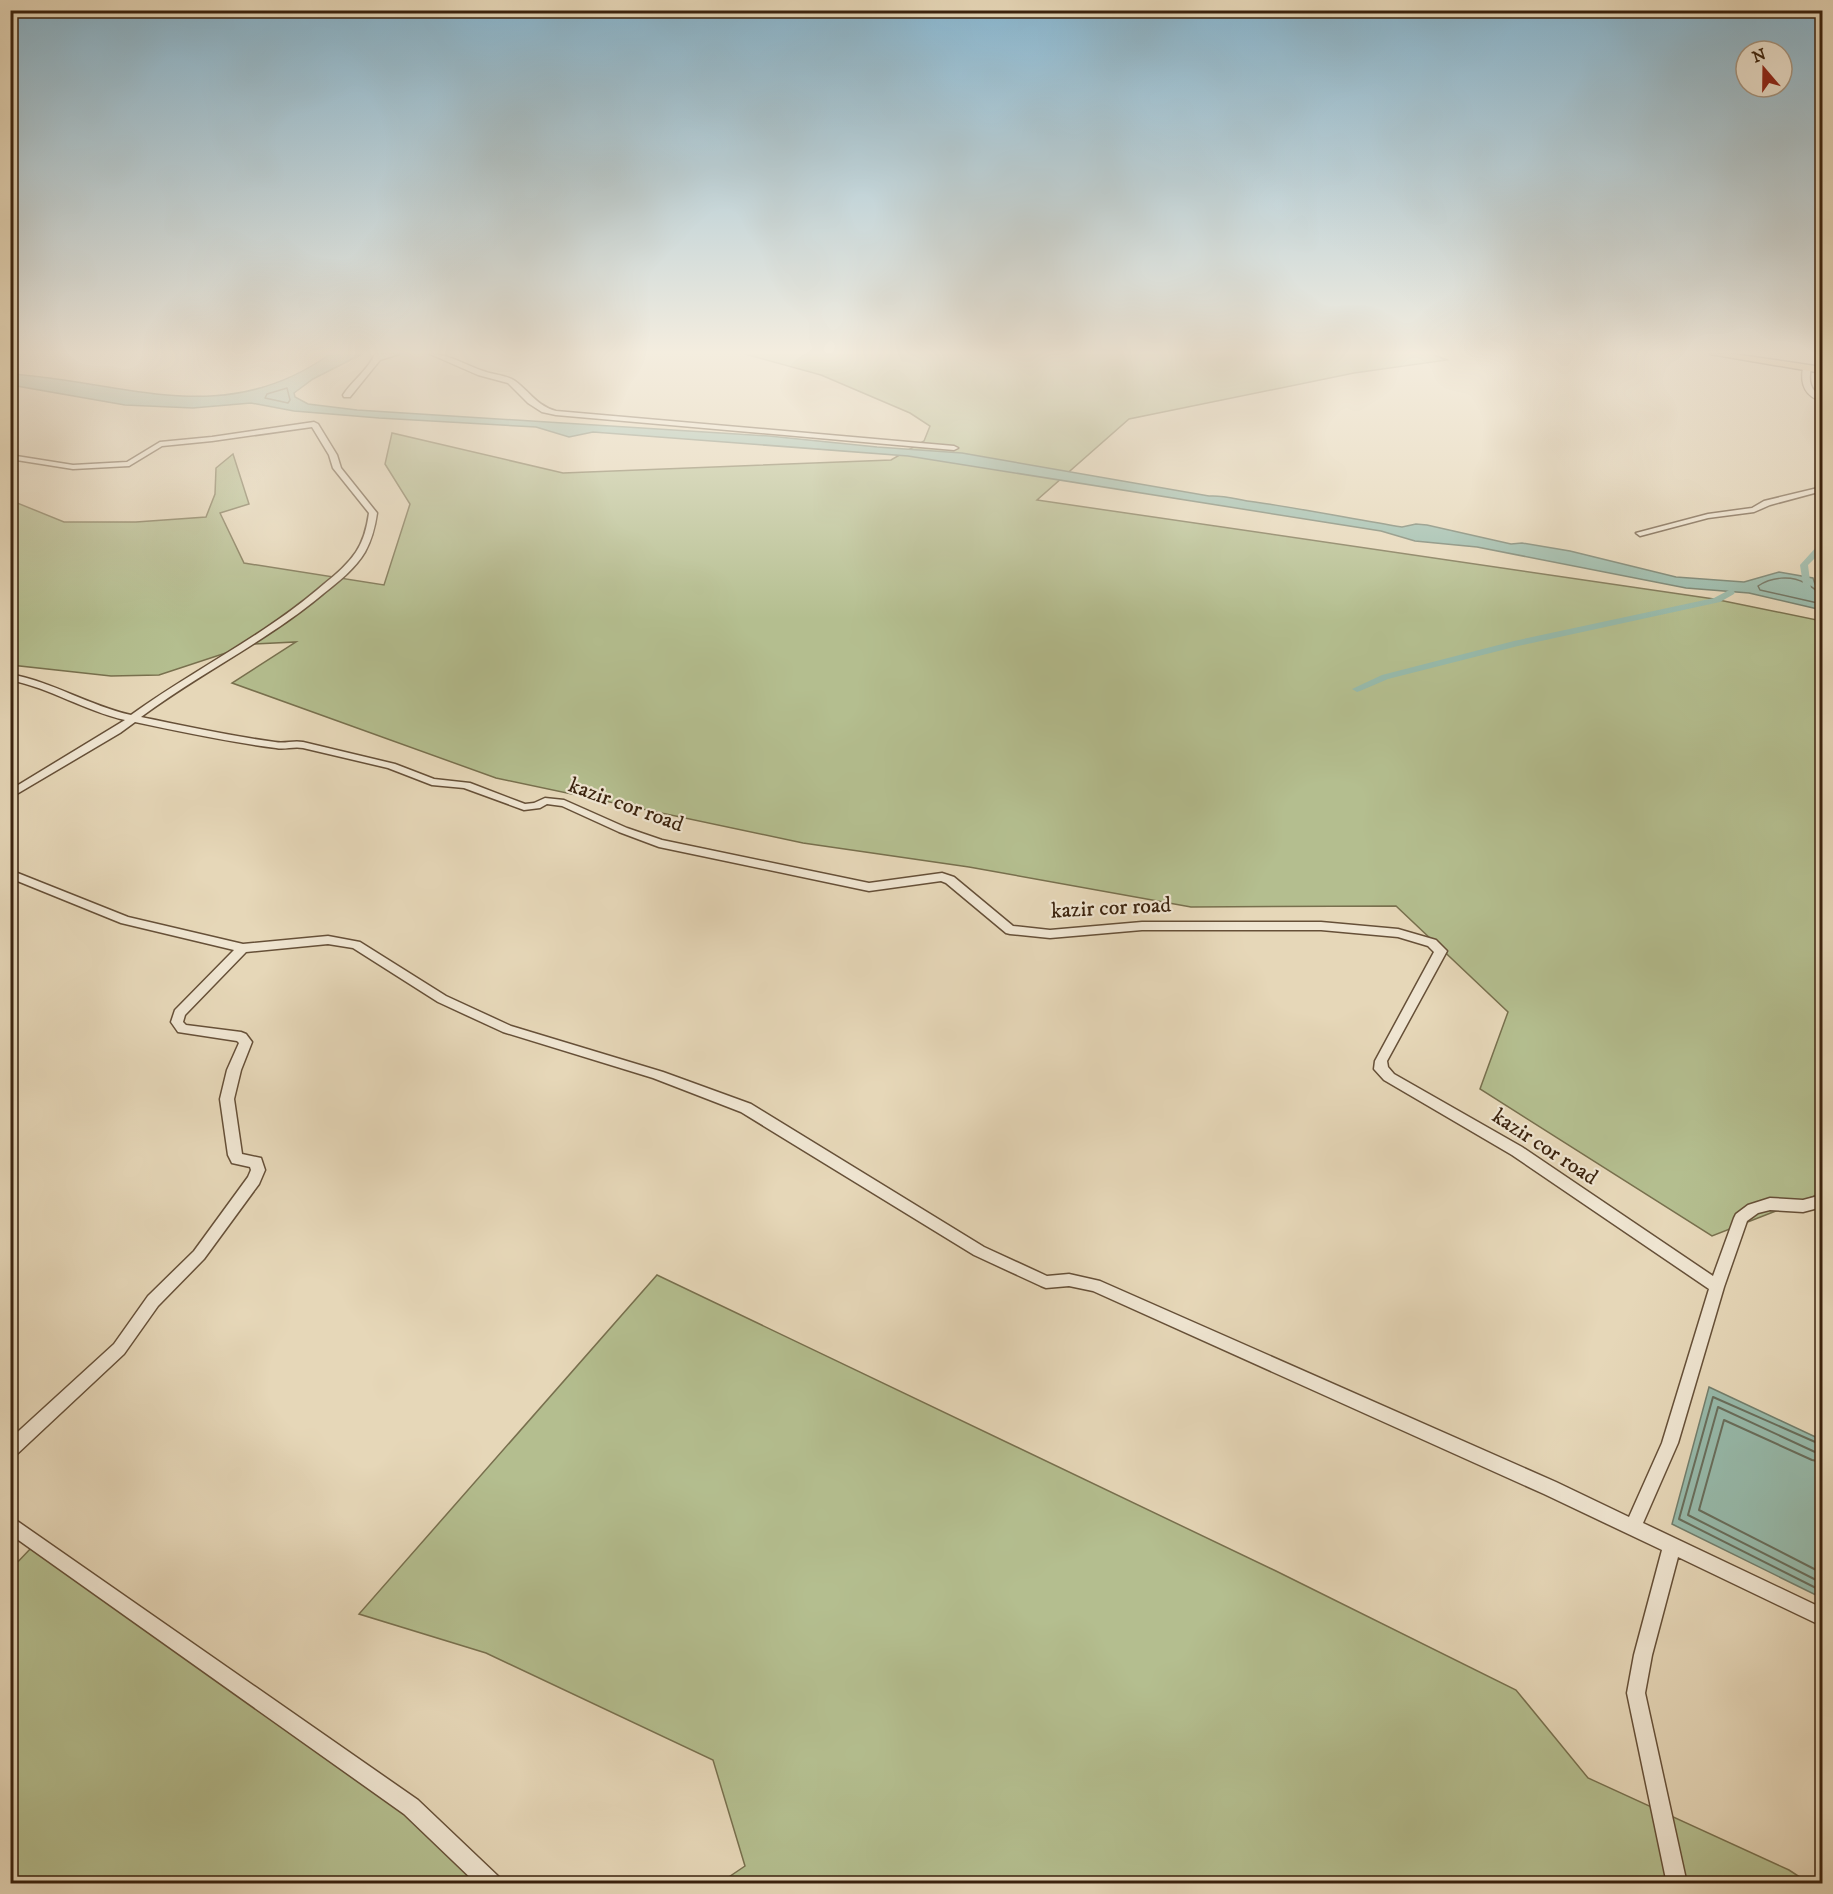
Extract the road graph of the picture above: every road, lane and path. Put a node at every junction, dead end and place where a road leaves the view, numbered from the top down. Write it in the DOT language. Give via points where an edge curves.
graph roads {
  1 [pos="177,442"];
  2 [pos="325,442"];
  3 [pos="892,442"];
  4 [pos="954,448"];
  5 [pos="10,457"];
  6 [pos="1822,489"];
  7 [pos="1640,533"];
  8 [pos="10,677"];
  9 [pos="132,718"];
  10 [pos="10,795"];
  11 [pos="10,874"];
  12 [pos="243,948"];
  13 [pos="1822,1202"];
  14 [pos="1717,1287"];
  15 [pos="10,1450"];
  16 [pos="10,1524"];
  17 [pos="1633,1526"];
  18 [pos="1672,1545"];
  19 [pos="1822,1617"];
  20 [pos="492,1884"];
  21 [pos="1677,1884"];
  1 -- 5 [label="street" via="160,444 129,464 74,467"];
  2 -- 9 [label="street" via="337,468 373,513 370,533 360,553 343,573 280,623"];
  3 -- 4 [label="street"];
  6 -- 7 [label="street" via="1754,510 1708,516"];
  8 -- 9 [label="street"];
  9 -- 10 [label="street"];
  9 -- 14 [label="street, kazir cor road" via="222,737 280,746 303,745 391,766 432,782 466,785 524,807 545,801 564,803 660,843 869,888 942,877 1010,930 1050,934 1142,926 1321,926 1398,933 1426,940 1441,951 1381,1069 1517,1151"];
  11 -- 12 [label="street" via="125,920"];
  12 -- 15 [label="street" via="179,1013 177,1022 182,1029 241,1037 246,1042 227,1099 235,1155 237,1159 256,1162 254,1180 199,1255 153,1301 119,1349"];
  12 -- 17 [label="street" via="328,940 356,945 442,999 507,1029 658,1075 746,1108 979,1251 1046,1282 1069,1280 1095,1285"];
  13 -- 14 [label="street" via="1803,1206 1770,1204 1741,1218"];
  14 -- 17 [label="street" via="1670,1443"];
  16 -- 20 [label="street" via="411,1807"];
  17 -- 18 [label="street"];
  18 -- 19 [label="street"];
  18 -- 21 [label="street" via="1640,1661 1636,1693"];
}
